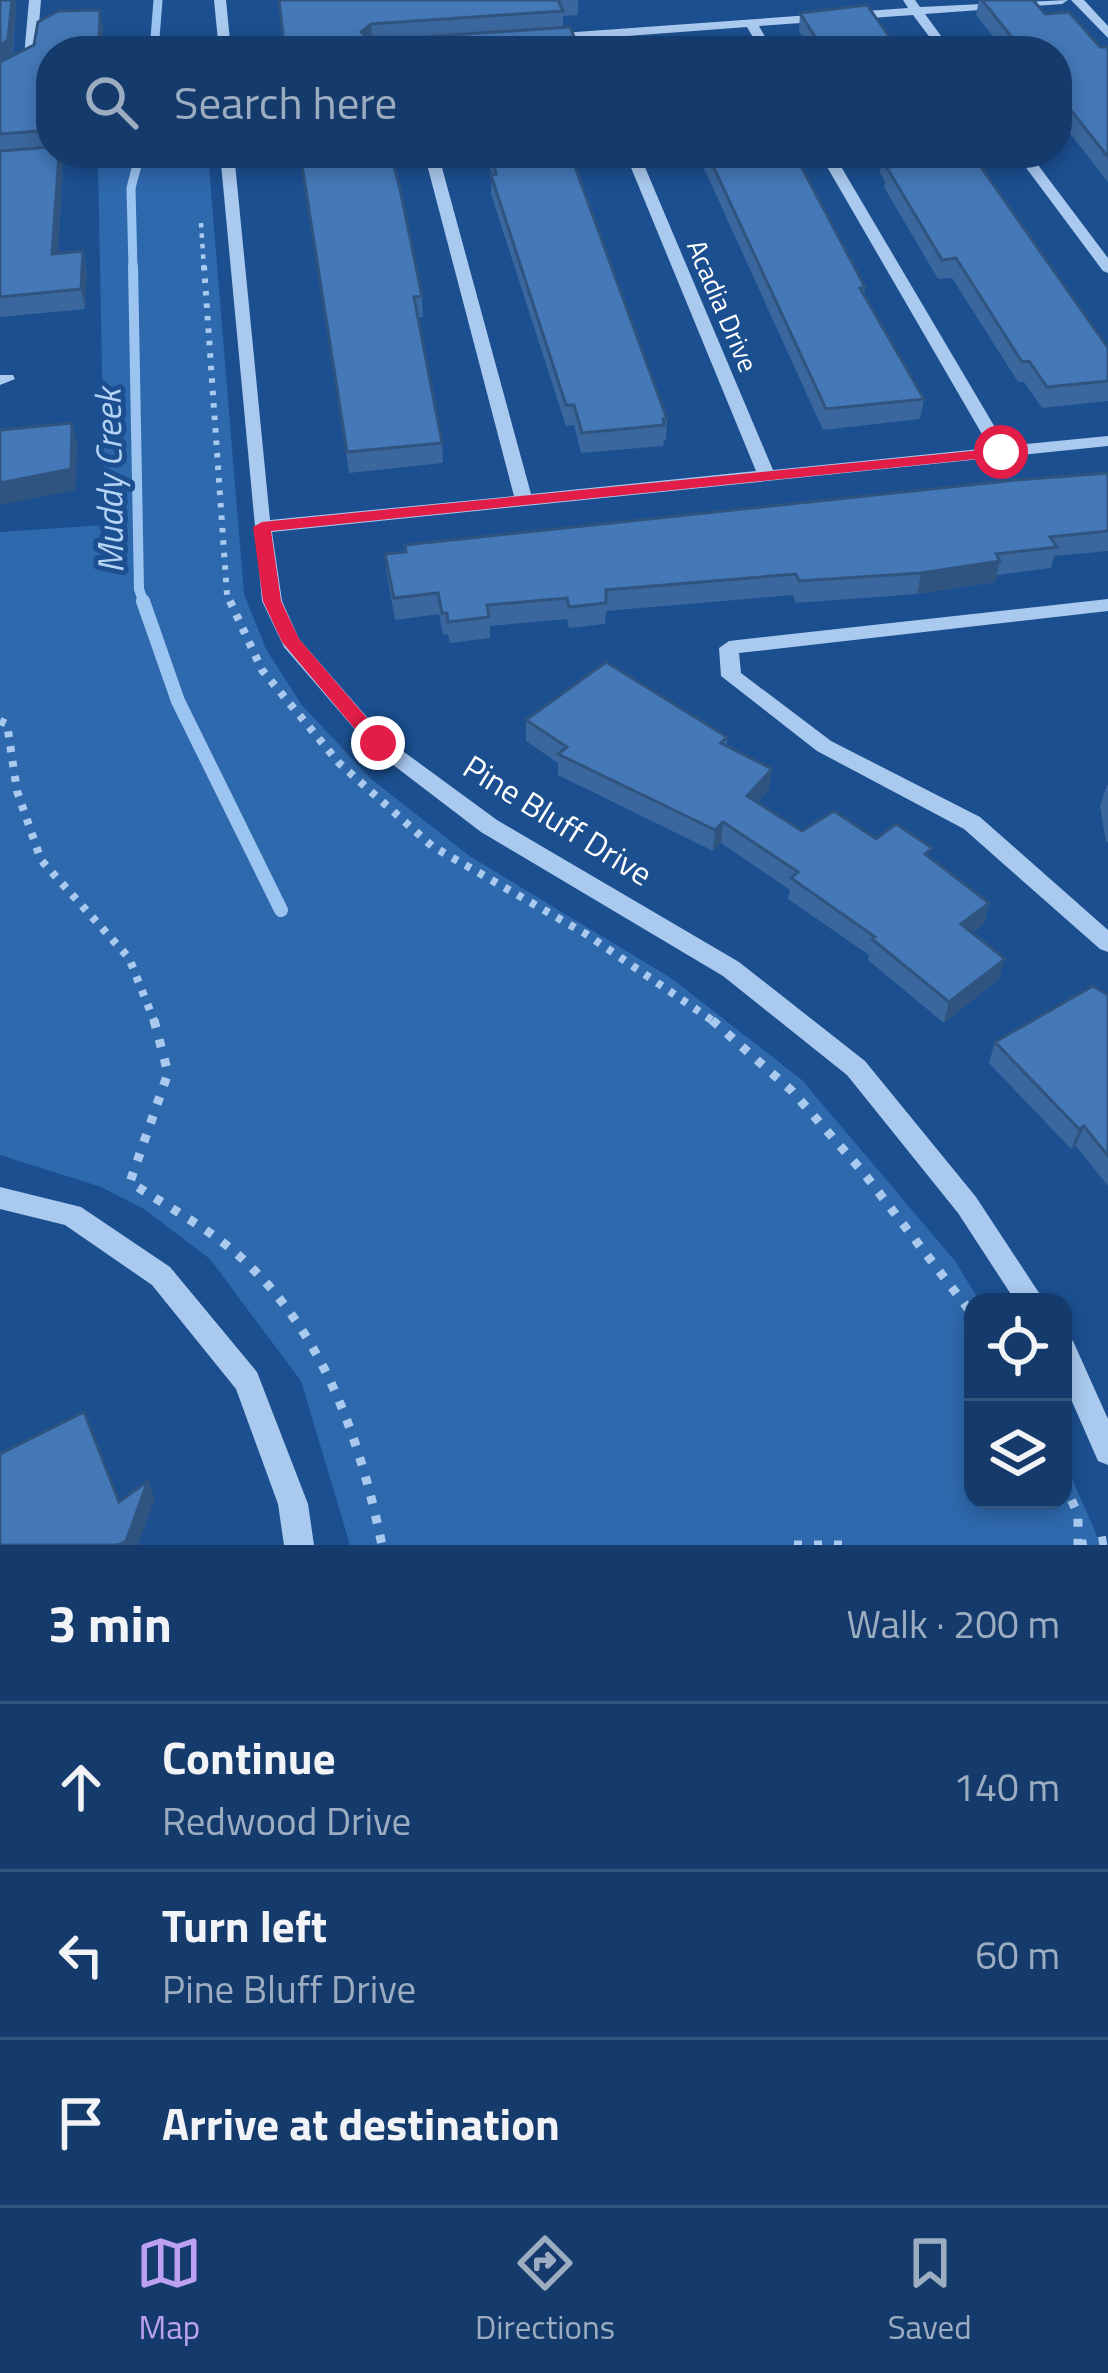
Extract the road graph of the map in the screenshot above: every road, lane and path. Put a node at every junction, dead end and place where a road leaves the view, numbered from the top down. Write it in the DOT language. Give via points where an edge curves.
graph roads {
  1 [pos="34,0"];
  2 [pos="220,0"];
  3 [pos="1062,0"];
  4 [pos="1077,0"];
  5 [pos="912,5"];
  6 [pos="751,23"];
  7 [pos="1108,34"];
  8 [pos="224,36"];
  9 [pos="578,36"];
  10 [pos="758,36"];
  11 [pos="935,36"];
  12 [pos="0,74"];
  13 [pos="36,159"];
  14 [pos="0,162"];
  15 [pos="228,168"];
  16 [pos="435,168"];
  17 [pos="638,168"];
  18 [pos="835,168"];
  19 [pos="1033,168"];
  20 [pos="1108,268"];
  21 [pos="1108,441"];
  22 [pos="1001,452"];
  23 [pos="767,477"];
  24 [pos="524,501"];
  25 [pos="262,527"];
  26 [pos="1108,605"];
  27 [pos="0,721"];
  28 [pos="1108,943"];
  29 [pos="0,1198"];
  30 [pos="1025,1293"];
  31 [pos="1072,1370"];
  32 [pos="1108,1451"];
  33 [pos="1072,1501"];
  34 [pos="1108,1540"];
  35 [pos="298,1545"];
  36 [pos="382,1545"];
  37 [pos="794,1545"];
  38 [pos="844,1545"];
  39 [pos="1078,1545"];
  1 -- 12 [label="street" via="30,59"];
  2 -- 8 [label="street"];
  3 -- 5 [label="street"];
  4 -- 7 [label="street"];
  5 -- 6 [label="street"];
  5 -- 11 [label="street"];
  6 -- 9 [label="street"];
  6 -- 10 [label="street"];
  13 -- 14 [label="street"];
  15 -- 25 [label="street, Pine Bluff Drive"];
  16 -- 24 [label="street"];
  17 -- 23 [label="street, Acadia Drive"];
  18 -- 22 [label="street"];
  19 -- 20 [label="street"];
  21 -- 22 [label="street"];
  22 -- 23 [label="street"];
  23 -- 24 [label="street"];
  24 -- 25 [label="street"];
  25 -- 30 [label="street, Pine Bluff Drive" via="272,601 291,642 378,743 489,826 730,969 856,1068 967,1205"];
  26 -- 28 [label="street" via="729,648 731,676 824,746 971,823"];
  27 -- 36 [label="path" via="8,724 17,791 41,860 129,958 151,1008 168,1073 130,1182 231,1249 294,1316 361,1455"];
  29 -- 35 [label="street" via="72,1216 161,1276 248,1381 293,1504"];
  31 -- 32 [label="street"];
  33 -- 39 [label="path"];
  34 -- 39 [label="path"];
  37 -- 38 [label="path"];
}
